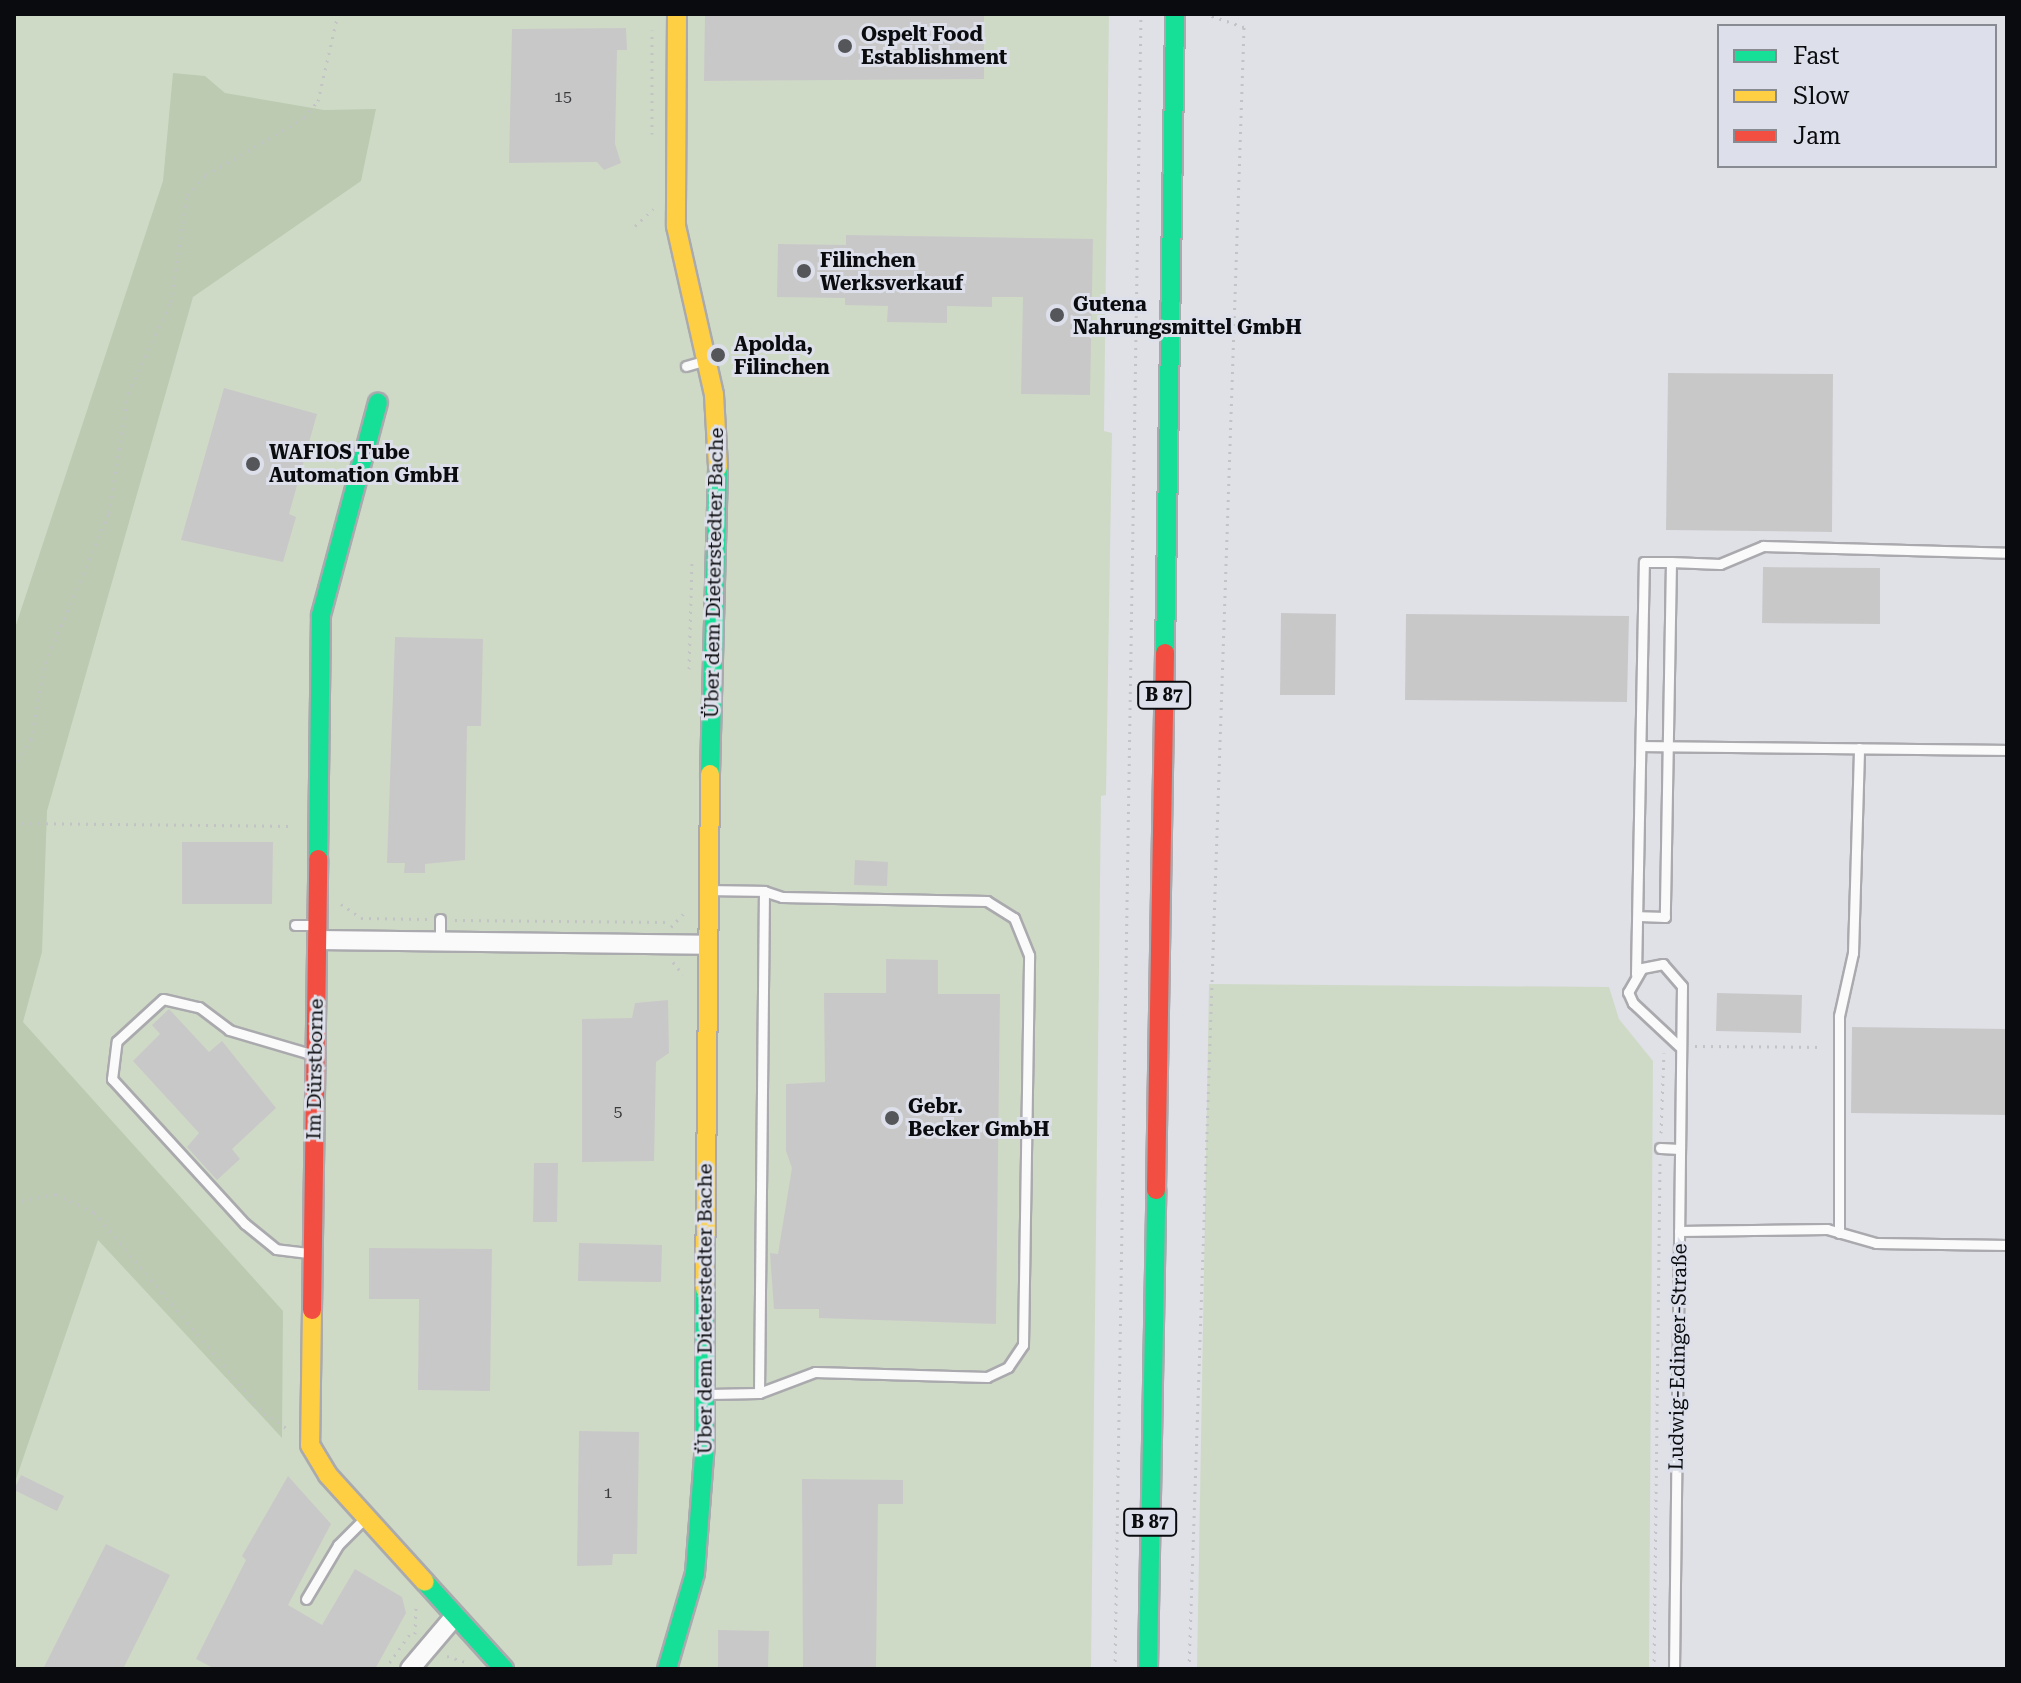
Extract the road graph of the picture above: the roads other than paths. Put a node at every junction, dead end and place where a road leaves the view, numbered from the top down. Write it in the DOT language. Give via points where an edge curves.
graph roads {
  1 [pos="677,14"];
  2 [pos="1175,14"];
  3 [pos="707,360"];
  4 [pos="686,366"];
  5 [pos="378,403"];
  6 [pos="2007,553"];
  7 [pos="1671,562"];
  8 [pos="1641,746"];
  9 [pos="1667,746"];
  10 [pos="1859,748"];
  11 [pos="2007,750"];
  12 [pos="707,889"];
  13 [pos="764,891"];
  14 [pos="1640,916"];
  15 [pos="440,919"];
  16 [pos="295,925"];
  17 [pos="318,933"];
  18 [pos="440,941"];
  19 [pos="706,945"];
  20 [pos="1636,974"];
  21 [pos="1679,1046"];
  22 [pos="314,1055"];
  23 [pos="1660,1148"];
  24 [pos="1680,1149"];
  25 [pos="1679,1231"];
  26 [pos="1839,1233"];
  27 [pos="2007,1245"];
  28 [pos="312,1254"];
  29 [pos="759,1393"];
  30 [pos="705,1394"];
  31 [pos="366,1518"];
  32 [pos="306,1599"];
  33 [pos="455,1616"];
  34 [pos="410,1669"];
  35 [pos="504,1669"];
  36 [pos="667,1669"];
  37 [pos="1148,1669"];
  38 [pos="1674,1669"];
  1 -- 3 [label="street, Über dem Dieterstedter Bache" via="676,226"];
  2 -- 37 [label="street, B 87"];
  3 -- 4 [label="lane"];
  3 -- 12 [label="street, Über dem Dieterstedter Bache" via="719,445"];
  5 -- 17 [label="street, Im Dürstborne" via="321,615"];
  6 -- 7 [label="lane" via="1763,546 1720,564"];
  7 -- 8 [label="lane" via="1644,562"];
  7 -- 9 [label="lane"];
  8 -- 9 [label="lane"];
  8 -- 14 [label="lane"];
  9 -- 10 [label="lane"];
  9 -- 14 [label="lane" via="1665,917"];
  10 -- 11 [label="lane"];
  10 -- 26 [label="lane" via="1853,953 1839,1048"];
  12 -- 13 [label="lane"];
  12 -- 19 [label="street, Über dem Dieterstedter Bache"];
  13 -- 29 [label="lane"];
  13 -- 29 [label="lane" via="782,897 987,901 1014,918 1029,955 1023,1345 1008,1367 987,1377 815,1372"];
  14 -- 20 [label="lane"];
  15 -- 18 [label="lane"];
  16 -- 17 [label="lane"];
  17 -- 18 [label="street"];
  17 -- 22 [label="street, Im Dürstborne"];
  18 -- 19 [label="street"];
  19 -- 30 [label="street, Über dem Dieterstedter Bache"];
  20 -- 21 [label="lane" via="1628,992 1633,1003"];
  20 -- 21 [label="lane, Ludwig-Edinger-Straße" via="1663,964 1680,978"];
  21 -- 24 [label="lane, Ludwig-Edinger-Straße"];
  22 -- 28 [label="street, Im Dürstborne"];
  22 -- 28 [label="lane" via="229,1030 199,1007 163,999 117,1041 112,1079 245,1224 276,1249"];
  23 -- 24 [label="lane"];
  24 -- 25 [label="lane, Ludwig-Edinger-Straße"];
  25 -- 26 [label="lane"];
  25 -- 38 [label="lane, Ludwig-Edinger-Straße"];
  26 -- 27 [label="lane" via="1876,1243"];
  28 -- 31 [label="street, Im Dürstborne" via="310,1445"];
  29 -- 30 [label="lane"];
  30 -- 36 [label="street, Über dem Dieterstedter Bache" via="695,1573"];
  31 -- 32 [label="lane" via="338,1545"];
  31 -- 33 [label="street"];
  33 -- 34 [label="street"];
  33 -- 35 [label="street"];
}
